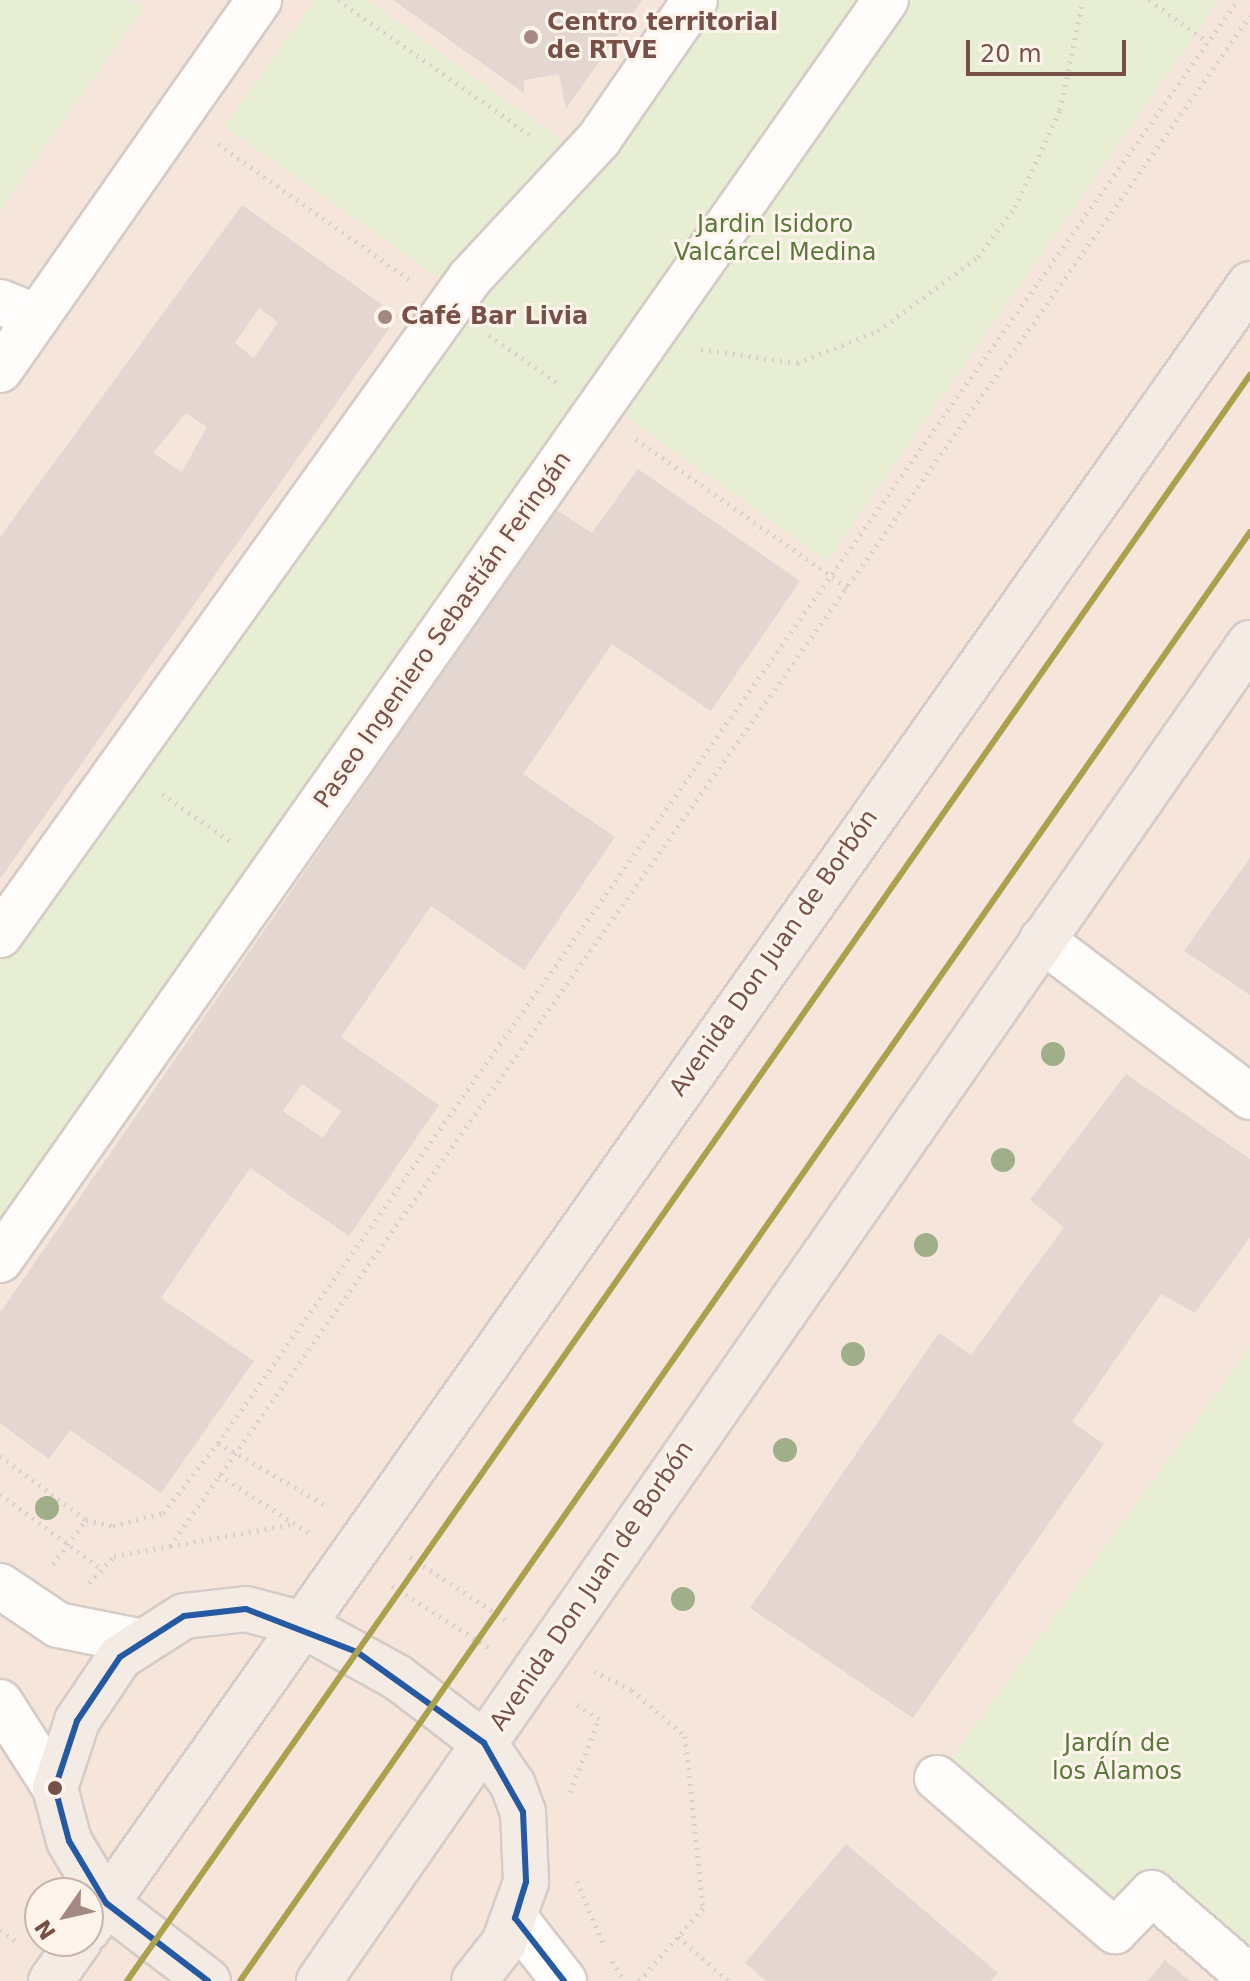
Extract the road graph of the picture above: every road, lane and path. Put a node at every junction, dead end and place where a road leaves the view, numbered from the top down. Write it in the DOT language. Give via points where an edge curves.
graph roads {
  1 [pos="259,0"];
  2 [pos="338,0"];
  3 [pos="695,0"];
  4 [pos="886,0"];
  5 [pos="1083,0"];
  6 [pos="1149,0"];
  7 [pos="1238,0"];
  8 [pos="1250,16"];
  9 [pos="1208,42"];
  10 [pos="178,116"];
  11 [pos="574,166"];
  12 [pos="1250,284"];
  13 [pos="449,307"];
  14 [pos="18,310"];
  15 [pos="653,331"];
  16 [pos="0,370"];
  17 [pos="597,411"];
  18 [pos="833,578"];
  19 [pos="848,588"];
  20 [pos="1250,643"];
  21 [pos="121,765"];
  22 [pos="273,871"];
  23 [pos="0,935"];
  24 [pos="1042,940"];
  25 [pos="1250,1097"];
  26 [pos="0,1260"];
  27 [pos="218,1443"];
  28 [pos="235,1455"];
  29 [pos="0,1456"];
  30 [pos="0,1494"];
  31 [pos="86,1520"];
  32 [pos="295,1524"];
  33 [pos="366,1528"];
  34 [pos="67,1544"];
  35 [pos="170,1546"];
  36 [pos="100,1568"];
  37 [pos="28,1605"];
  38 [pos="299,1623"];
  39 [pos="138,1641"];
  40 [pos="547,1647"];
  41 [pos="0,1702"];
  42 [pos="484,1743"];
  43 [pos="937,1778"];
  44 [pos="55,1788"];
  45 [pos="82,1877"];
  46 [pos="104,1906"];
  47 [pos="515,1918"];
  48 [pos="104,1920"];
  49 [pos="678,1937"];
  50 [pos="68,1957"];
  51 [pos="1250,1978"];
  52 [pos="51,1981"];
  53 [pos="208,1981"];
  54 [pos="319,1981"];
  55 [pos="474,1981"];
  56 [pos="564,1981"];
  57 [pos="639,1981"];
  58 [pos="729,1981"];
  1 -- 10 [label="street"];
  2 -- 11 [label="path"];
  3 -- 11 [label="street"];
  4 -- 15 [label="street, Paseo Ingeniero Sebastián Feringán"];
  5 -- 15 [label="path" via="1060,110 1015,207 978,257 878,331 797,363 722,357"];
  6 -- 9 [label="path"];
  7 -- 9 [label="path"];
  8 -- 19 [label="path"];
  9 -- 18 [label="path"];
  10 -- 13 [label="path"];
  10 -- 14 [label="street"];
  11 -- 13 [label="street"];
  12 -- 33 [label="main road, Avenida Don Juan de Borbón"];
  13 -- 17 [label="path"];
  13 -- 21 [label="street"];
  14 -- 16 [label="street"];
  15 -- 17 [label="street, Paseo Ingeniero Sebastián Feringán"];
  17 -- 18 [label="path"];
  17 -- 22 [label="street, Paseo Ingeniero Sebastián Feringán"];
  18 -- 19 [label="path"];
  18 -- 27 [label="path"];
  19 -- 28 [label="path"];
  20 -- 24 [label="main road, Avenida Don Juan de Borbón"];
  21 -- 22 [label="path"];
  21 -- 23 [label="street"];
  22 -- 26 [label="street, Paseo Ingeniero Sebastián Feringán"];
  24 -- 25 [label="street"];
  24 -- 40 [label="main road, Avenida Don Juan de Borbón"];
  27 -- 28 [label="path"];
  27 -- 31 [label="path" via="163,1513 113,1526"];
  28 -- 33 [label="path"];
  28 -- 35 [label="path"];
  29 -- 31 [label="path"];
  30 -- 34 [label="path"];
  31 -- 34 [label="path"];
  32 -- 35 [label="path"];
  33 -- 38 [label="main road, Avenida Don Juan de Borbón"];
  33 -- 40 [label="path"];
  34 -- 36 [label="path"];
  34 -- 37 [label="path"];
  35 -- 36 [label="path" via="114,1556"];
  36 -- 37 [label="path"];
  37 -- 39 [label="street"];
  38 -- 39 [label="main road, Avenida Don Juan de Borbón" via="271,1613 218,1611 184,1616"];
  38 -- 42 [label="main road, Avenida Don Juan de Borbón" via="371,1660"];
  38 -- 46 [label="main road, Avenida Don Juan de Borbón"];
  39 -- 44 [label="main road, Avenida Don Juan de Borbón" via="106,1674 77,1721"];
  40 -- 42 [label="main road, Avenida Don Juan de Borbón"];
  40 -- 49 [label="path" via="632,1690 685,1736 703,1908"];
  41 -- 44 [label="street"];
  42 -- 47 [label="main road, Avenida Don Juan de Borbón" via="523,1812 526,1882"];
  42 -- 54 [label="main road, Avenida Don Juan de Borbón"];
  43 -- 51 [label="street" via="1115,1931 1152,1893"];
  44 -- 45 [label="main road"];
  47 -- 55 [label="main road, Avenida Don Juan de Borbón"];
  47 -- 56 [label="street"];
  48 -- 53 [label="main road"];
  49 -- 57 [label="path"];
  49 -- 58 [label="path"];
  50 -- 52 [label="main road"];
}
